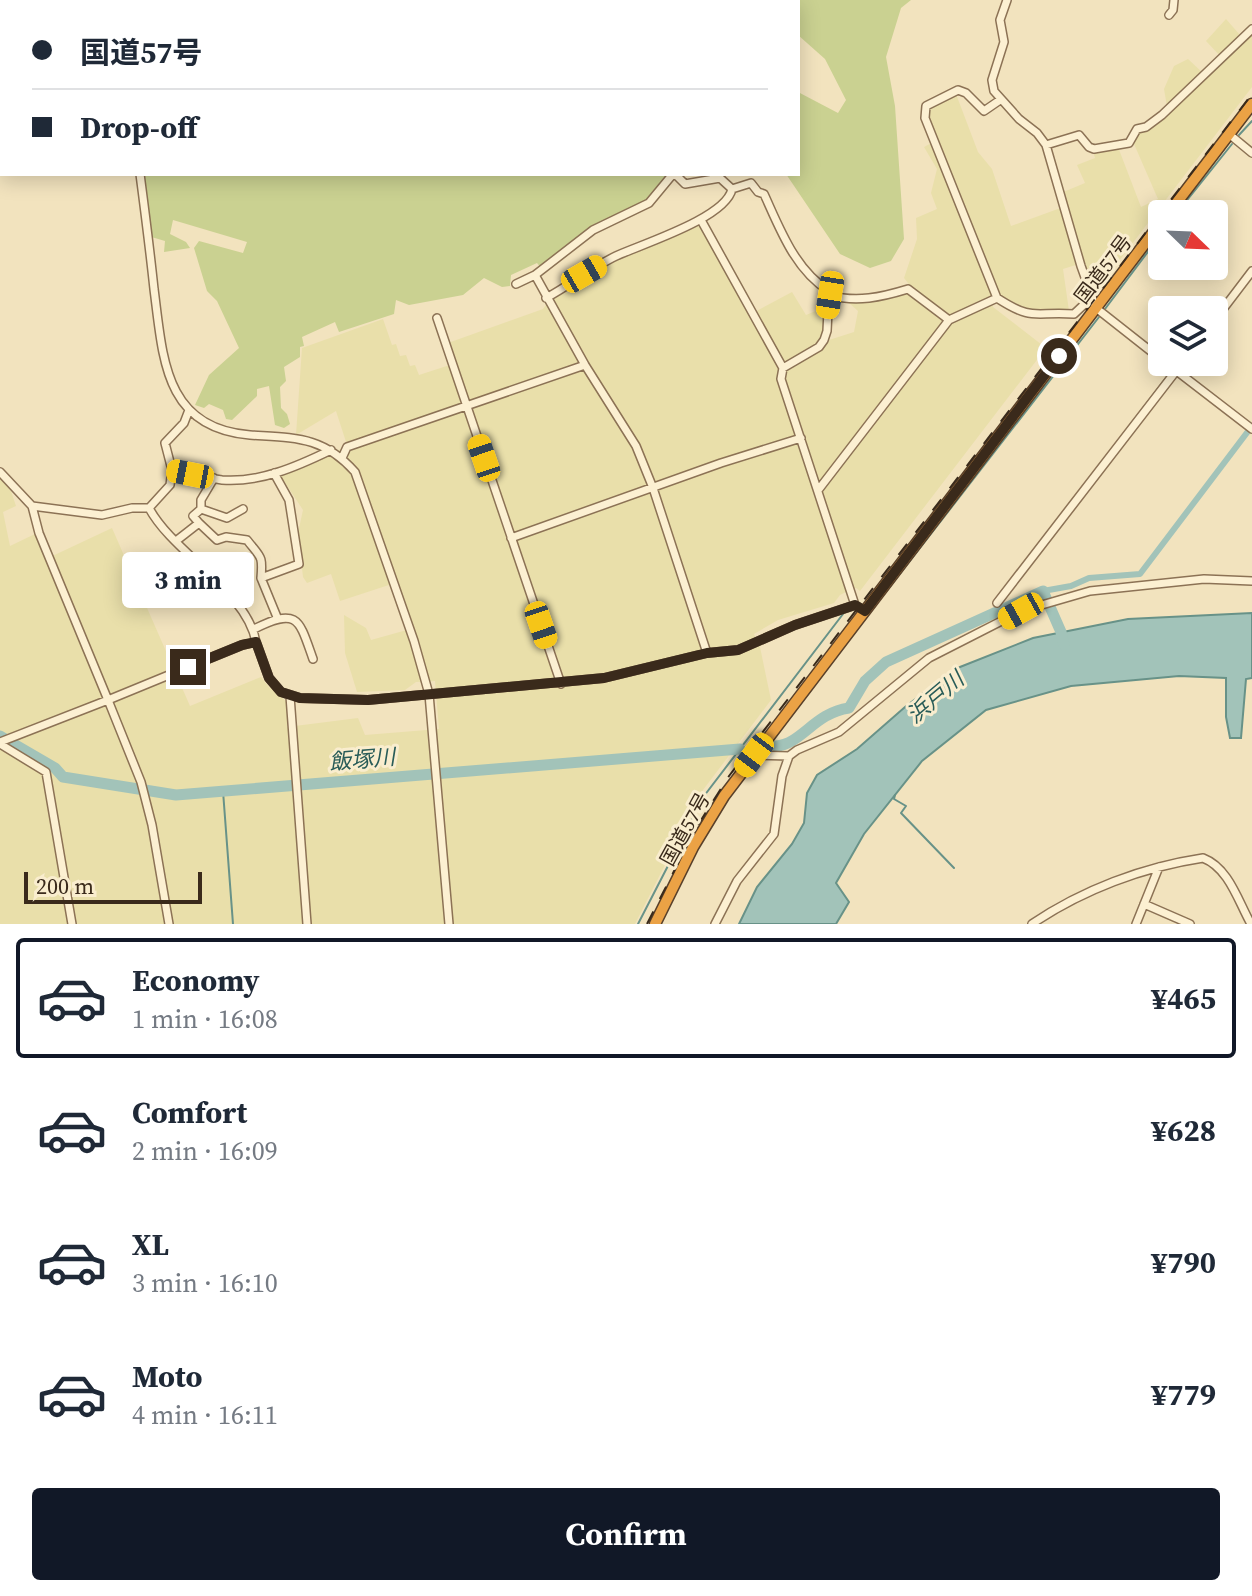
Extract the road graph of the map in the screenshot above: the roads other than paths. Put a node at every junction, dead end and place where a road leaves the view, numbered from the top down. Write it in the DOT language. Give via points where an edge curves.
graph roads {
  1 [pos="1007,0"];
  2 [pos="1174,0"];
  3 [pos="1169,15"];
  4 [pos="1252,29"];
  5 [pos="1000,100"];
  6 [pos="1252,104"];
  7 [pos="1229,134"];
  8 [pos="1046,145"];
  9 [pos="1252,153"];
  10 [pos="140,176"];
  11 [pos="672,176"];
  12 [pos="676,176"];
  13 [pos="732,189"];
  14 [pos="1179,200"];
  15 [pos="701,220"];
  16 [pos="1148,238"];
  17 [pos="1252,271"];
  18 [pos="535,275"];
  19 [pos="516,284"];
  20 [pos="830,295"];
  21 [pos="546,298"];
  22 [pos="997,298"];
  23 [pos="1093,303"];
  24 [pos="1228,303"];
  25 [pos="437,318"];
  26 [pos="949,320"];
  27 [pos="1148,348"];
  28 [pos="585,365"];
  29 [pos="783,368"];
  30 [pos="1171,376"];
  31 [pos="1184,376"];
  32 [pos="466,405"];
  33 [pos="189,410"];
  34 [pos="1252,429"];
  35 [pos="801,438"];
  36 [pos="331,450"];
  37 [pos="342,458"];
  38 [pos="172,470"];
  39 [pos="0,472"];
  40 [pos="274,473"];
  41 [pos="214,478"];
  42 [pos="653,488"];
  43 [pos="819,489"];
  44 [pos="32,506"];
  45 [pos="149,508"];
  46 [pos="201,509"];
  47 [pos="243,509"];
  48 [pos="199,523"];
  49 [pos="511,538"];
  50 [pos="176,541"];
  51 [pos="261,578"];
  52 [pos="1252,581"];
  53 [pos="219,582"];
  54 [pos="164,603"];
  55 [pos="997,603"];
  56 [pos="860,608"];
  57 [pos="277,617"];
  58 [pos="254,629"];
  59 [pos="256,642"];
  60 [pos="707,653"];
  61 [pos="313,659"];
  62 [pos="561,684"];
  63 [pos="429,694"];
  64 [pos="290,696"];
  65 [pos="108,700"];
  66 [pos="0,743"];
  67 [pos="754,755"];
  68 [pos="789,756"];
  69 [pos="1159,867"];
  70 [pos="1144,904"];
  71 [pos="72,924"];
  72 [pos="169,924"];
  73 [pos="307,924"];
  74 [pos="449,924"];
  75 [pos="655,924"];
  76 [pos="715,924"];
  77 [pos="1032,924"];
  78 [pos="1136,924"];
  79 [pos="1190,924"];
  80 [pos="1251,924"];
  1 -- 5 [label="street" via="1000,20 1004,42 992,80"];
  2 -- 3 [label="street"];
  4 -- 8 [label="street" via="1162,115 1137,129 1129,143 1094,149 1079,135"];
  5 -- 8 [label="street"];
  5 -- 22 [label="street" via="984,111 958,90 926,106 925,118"];
  6 -- 7 [label="highway"];
  7 -- 9 [label="street"];
  7 -- 14 [label="highway"];
  8 -- 23 [label="street"];
  10 -- 33 [label="street" via="164,360 170,382"];
  11 -- 18 [label="street" via="649,203 593,230"];
  12 -- 13 [label="street" via="685,184 720,178"];
  13 -- 15 [label="street"];
  13 -- 20 [label="street" via="751,183 764,194 799,264"];
  15 -- 21 [label="street" via="615,257"];
  15 -- 29 [label="street"];
  16 -- 23 [label="highway, 国道57号"];
  17 -- 24 [label="street"];
  18 -- 19 [label="street"];
  18 -- 21 [label="street"];
  20 -- 26 [label="street" via="866,299 908,289"];
  20 -- 29 [label="street" via="824,340"];
  21 -- 28 [label="street"];
  22 -- 23 [label="street" via="1035,315 1074,314"];
  22 -- 26 [label="street"];
  23 -- 27 [label="street"];
  23 -- 56 [label="highway, 国道57号"];
  25 -- 32 [label="street"];
  26 -- 43 [label="street"];
  28 -- 32 [label="street"];
  28 -- 42 [label="street" via="636,446"];
  29 -- 35 [label="street" via="781,379"];
  30 -- 55 [label="street"];
  31 -- 34 [label="street"];
  32 -- 37 [label="street" via="347,447"];
  32 -- 49 [label="street"];
  33 -- 36 [label="street" via="214,428 307,440"];
  33 -- 38 [label="street" via="165,443"];
  35 -- 42 [label="street"];
  35 -- 43 [label="street"];
  36 -- 37 [label="street"];
  36 -- 40 [label="street"];
  37 -- 63 [label="street" via="355,472"];
  38 -- 41 [label="street"];
  38 -- 45 [label="street" via="170,485"];
  39 -- 44 [label="street"];
  40 -- 41 [label="street"];
  40 -- 51 [label="street" via="289,500 299,564"];
  41 -- 46 [label="street"];
  42 -- 49 [label="street"];
  42 -- 60 [label="street"];
  43 -- 56 [label="street"];
  44 -- 45 [label="street" via="102,515"];
  44 -- 65 [label="street"];
  45 -- 50 [label="street"];
  46 -- 47 [label="street" via="227,518"];
  46 -- 48 [label="street" via="193,516"];
  48 -- 50 [label="street"];
  48 -- 51 [label="street" via="217,540 247,540 261,557"];
  49 -- 62 [label="street"];
  50 -- 53 [label="street"];
  51 -- 57 [label="street"];
  52 -- 68 [label="street" via="1204,579 1090,591 1021,611 929,658 839,732"];
  53 -- 54 [label="street"];
  53 -- 58 [label="street"];
  56 -- 60 [label="street" via="795,625 738,650"];
  56 -- 67 [label="highway, 国道57号"];
  57 -- 58 [label="street"];
  57 -- 61 [label="street" via="300,623"];
  58 -- 59 [label="street"];
  59 -- 64 [label="street" via="272,684"];
  59 -- 65 [label="street"];
  60 -- 62 [label="street"];
  62 -- 63 [label="street"];
  63 -- 64 [label="street" via="368,700"];
  63 -- 74 [label="street"];
  64 -- 73 [label="street"];
  65 -- 66 [label="street"];
  65 -- 72 [label="street" via="141,782"];
  66 -- 71 [label="street" via="46,772"];
  67 -- 68 [label="street"];
  67 -- 75 [label="highway, 国道57号" via="708,820"];
  68 -- 76 [label="street" via="774,834 737,881"];
  69 -- 70 [label="street"];
  69 -- 77 [label="street" via="1070,901"];
  69 -- 80 [label="street" via="1203,858 1214,862"];
  70 -- 78 [label="street"];
  70 -- 79 [label="street"];
}
